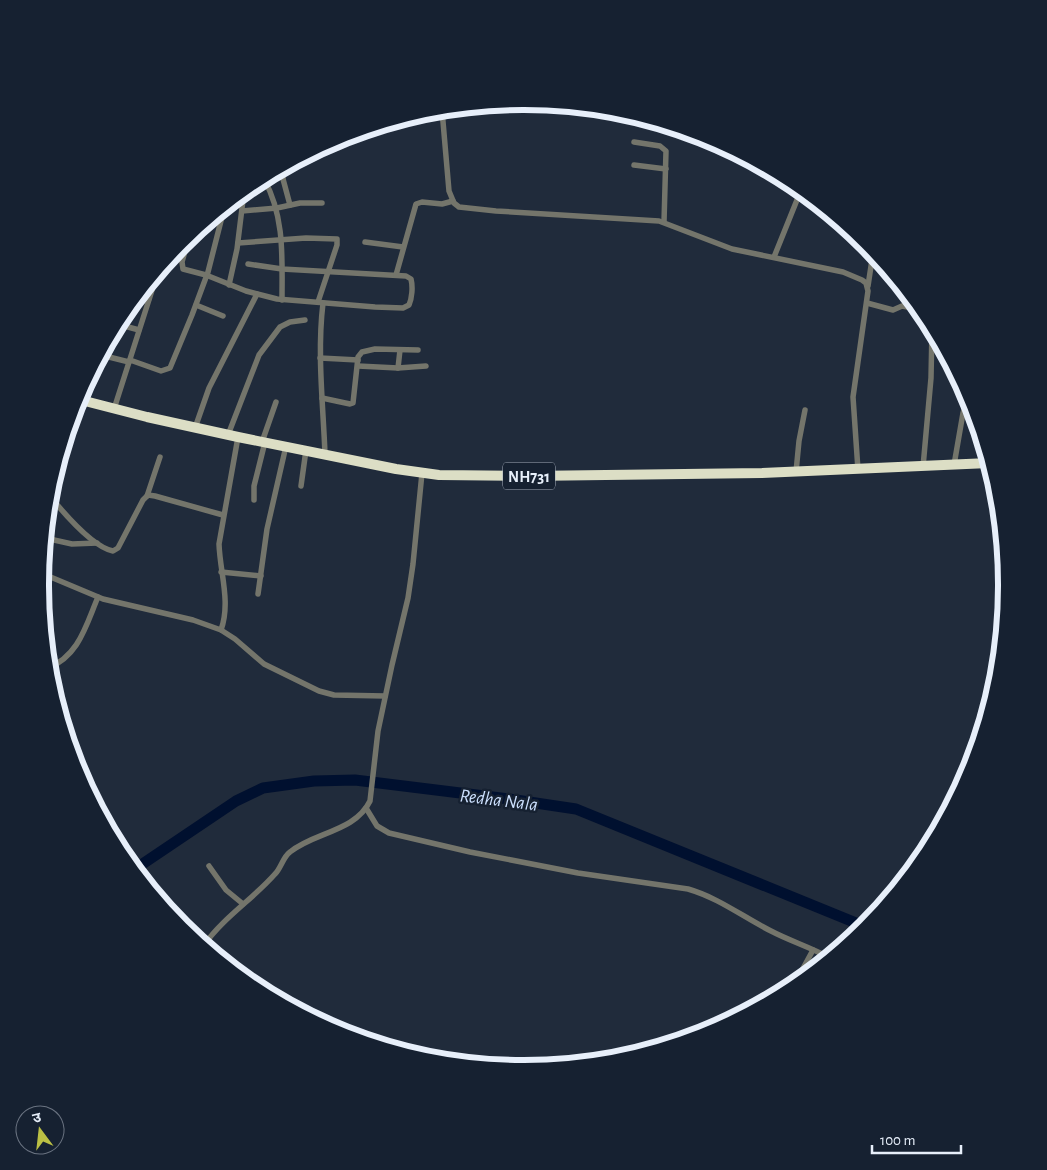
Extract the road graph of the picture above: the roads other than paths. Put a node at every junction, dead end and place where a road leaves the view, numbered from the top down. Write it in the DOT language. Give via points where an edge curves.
graph roads {
  1 [pos="443,117"];
  2 [pos="634,142"];
  3 [pos="634,165"];
  4 [pos="666,169"];
  5 [pos="283,176"];
  6 [pos="268,185"];
  7 [pos="798,198"];
  8 [pos="243,202"];
  9 [pos="453,202"];
  10 [pos="322,203"];
  11 [pos="290,205"];
  12 [pos="277,208"];
  13 [pos="242,211"];
  14 [pos="221,218"];
  15 [pos="664,222"];
  16 [pos="282,240"];
  17 [pos="365,242"];
  18 [pos="238,243"];
  19 [pos="403,247"];
  20 [pos="185,253"];
  21 [pos="774,257"];
  22 [pos="872,263"];
  23 [pos="248,264"];
  24 [pos="282,269"];
  25 [pos="328,270"];
  26 [pos="396,275"];
  27 [pos="206,276"];
  28 [pos="230,285"];
  29 [pos="868,286"];
  30 [pos="152,290"];
  31 [pos="257,294"];
  32 [pos="146,298"];
  33 [pos="149,299"];
  34 [pos="282,300"];
  35 [pos="320,302"];
  36 [pos="867,303"];
  37 [pos="196,305"];
  38 [pos="908,307"];
  39 [pos="223,316"];
  40 [pos="305,320"];
  41 [pos="126,326"];
  42 [pos="139,330"];
  43 [pos="932,343"];
  44 [pos="400,350"];
  45 [pos="418,350"];
  46 [pos="108,356"];
  47 [pos="320,358"];
  48 [pos="129,361"];
  49 [pos="358,363"];
  50 [pos="426,366"];
  51 [pos="398,368"];
  52 [pos="322,398"];
  53 [pos="86,401"];
  54 [pos="276,402"];
  55 [pos="114,409"];
  56 [pos="964,409"];
  57 [pos="805,410"];
  58 [pos="195,428"];
  59 [pos="233,436"];
  60 [pos="263,442"];
  61 [pos="286,446"];
  62 [pos="306,450"];
  63 [pos="325,454"];
  64 [pos="160,457"];
  65 [pos="982,463"];
  66 [pos="954,465"];
  67 [pos="923,467"];
  68 [pos="858,470"];
  69 [pos="796,472"];
  70 [pos="422,473"];
  71 [pos="301,486"];
  72 [pos="147,496"];
  73 [pos="254,500"];
  74 [pos="56,504"];
  75 [pos="223,515"];
  76 [pos="51,539"];
  77 [pos="97,543"];
  78 [pos="221,572"];
  79 [pos="49,576"];
  80 [pos="261,576"];
  81 [pos="258,594"];
  82 [pos="98,597"];
  83 [pos="221,630"];
  84 [pos="56,664"];
  85 [pos="385,696"];
  86 [pos="366,808"];
  87 [pos="209,866"];
  88 [pos="242,904"];
  89 [pos="208,940"];
  90 [pos="813,950"];
  91 [pos="822,954"];
  92 [pos="803,969"];
  1 -- 9 [label="street" via="449,191"];
  2 -- 4 [label="street" via="665,148"];
  3 -- 4 [label="street"];
  4 -- 15 [label="street"];
  5 -- 11 [label="street"];
  6 -- 12 [label="street"];
  7 -- 21 [label="street"];
  8 -- 13 [label="street"];
  9 -- 15 [label="street" via="467,209"];
  9 -- 19 [label="street" via="416,204"];
  10 -- 11 [label="street"];
  11 -- 12 [label="street"];
  12 -- 13 [label="street"];
  12 -- 16 [label="street"];
  13 -- 18 [label="street"];
  14 -- 27 [label="street"];
  15 -- 21 [label="street" via="722,246"];
  16 -- 18 [label="street"];
  16 -- 24 [label="street"];
  16 -- 25 [label="street" via="337,239"];
  17 -- 19 [label="street"];
  18 -- 28 [label="street"];
  19 -- 26 [label="street"];
  20 -- 27 [label="street" via="182,267"];
  21 -- 29 [label="street" via="843,272"];
  22 -- 29 [label="street"];
  23 -- 24 [label="street"];
  24 -- 25 [label="street"];
  24 -- 34 [label="street"];
  25 -- 26 [label="street"];
  25 -- 35 [label="street"];
  26 -- 35 [label="street" via="411,279 411,301 407,307"];
  27 -- 28 [label="street"];
  27 -- 37 [label="street"];
  28 -- 31 [label="street"];
  29 -- 36 [label="street"];
  30 -- 33 [label="street"];
  31 -- 34 [label="street"];
  31 -- 58 [label="street" via="209,388"];
  32 -- 33 [label="street"];
  33 -- 42 [label="street"];
  34 -- 35 [label="street"];
  35 -- 47 [label="street"];
  36 -- 38 [label="street" via="893,310"];
  36 -- 68 [label="street" via="853,397"];
  37 -- 39 [label="street"];
  37 -- 48 [label="street" via="170,368 161,371"];
  40 -- 59 [label="street" via="280,327 259,355"];
  41 -- 42 [label="street"];
  42 -- 48 [label="street"];
  43 -- 67 [label="street"];
  44 -- 45 [label="street"];
  44 -- 49 [label="street" via="367,350 360,354"];
  44 -- 51 [label="street"];
  46 -- 48 [label="street"];
  47 -- 49 [label="street"];
  47 -- 52 [label="street"];
  48 -- 55 [label="street"];
  49 -- 51 [label="street"];
  49 -- 52 [label="street" via="353,403"];
  50 -- 51 [label="street"];
  52 -- 63 [label="street"];
  53 -- 55 [label="highway, NH731"];
  54 -- 60 [label="street"];
  55 -- 58 [label="highway, NH731"];
  56 -- 66 [label="street"];
  57 -- 69 [label="street"];
  58 -- 59 [label="highway, NH731"];
  59 -- 60 [label="highway, NH731"];
  59 -- 75 [label="street"];
  60 -- 61 [label="highway, NH731"];
  60 -- 73 [label="street"];
  61 -- 62 [label="highway, NH731"];
  61 -- 80 [label="street" via="267,528"];
  62 -- 63 [label="highway, NH731"];
  62 -- 71 [label="street"];
  63 -- 70 [label="highway, NH731"];
  64 -- 72 [label="street"];
  65 -- 66 [label="highway, NH731"];
  66 -- 67 [label="highway, NH731"];
  67 -- 68 [label="highway, NH731"];
  68 -- 69 [label="highway, NH731"];
  69 -- 70 [label="highway, NH731" via="528,476"];
  70 -- 85 [label="street" via="412,572"];
  72 -- 75 [label="street"];
  72 -- 77 [label="street" via="116,550 110,551"];
  74 -- 77 [label="street"];
  75 -- 78 [label="street" via="219,544"];
  76 -- 77 [label="street" via="72,544"];
  78 -- 80 [label="street"];
  78 -- 83 [label="street" via="226,606"];
  79 -- 82 [label="street"];
  80 -- 81 [label="street"];
  82 -- 83 [label="street"];
  82 -- 84 [label="street" via="72,652"];
  83 -- 85 [label="street" via="264,664 319,691 334,695"];
  85 -- 86 [label="street" via="370,801"];
  86 -- 88 [label="street" via="345,825 290,851 276,874"];
  86 -- 90 [label="street" via="377,826 389,833 470,852 706,894 773,932"];
  87 -- 88 [label="street" via="226,890"];
  88 -- 89 [label="street"];
  90 -- 91 [label="street"];
  90 -- 92 [label="street"];
}
